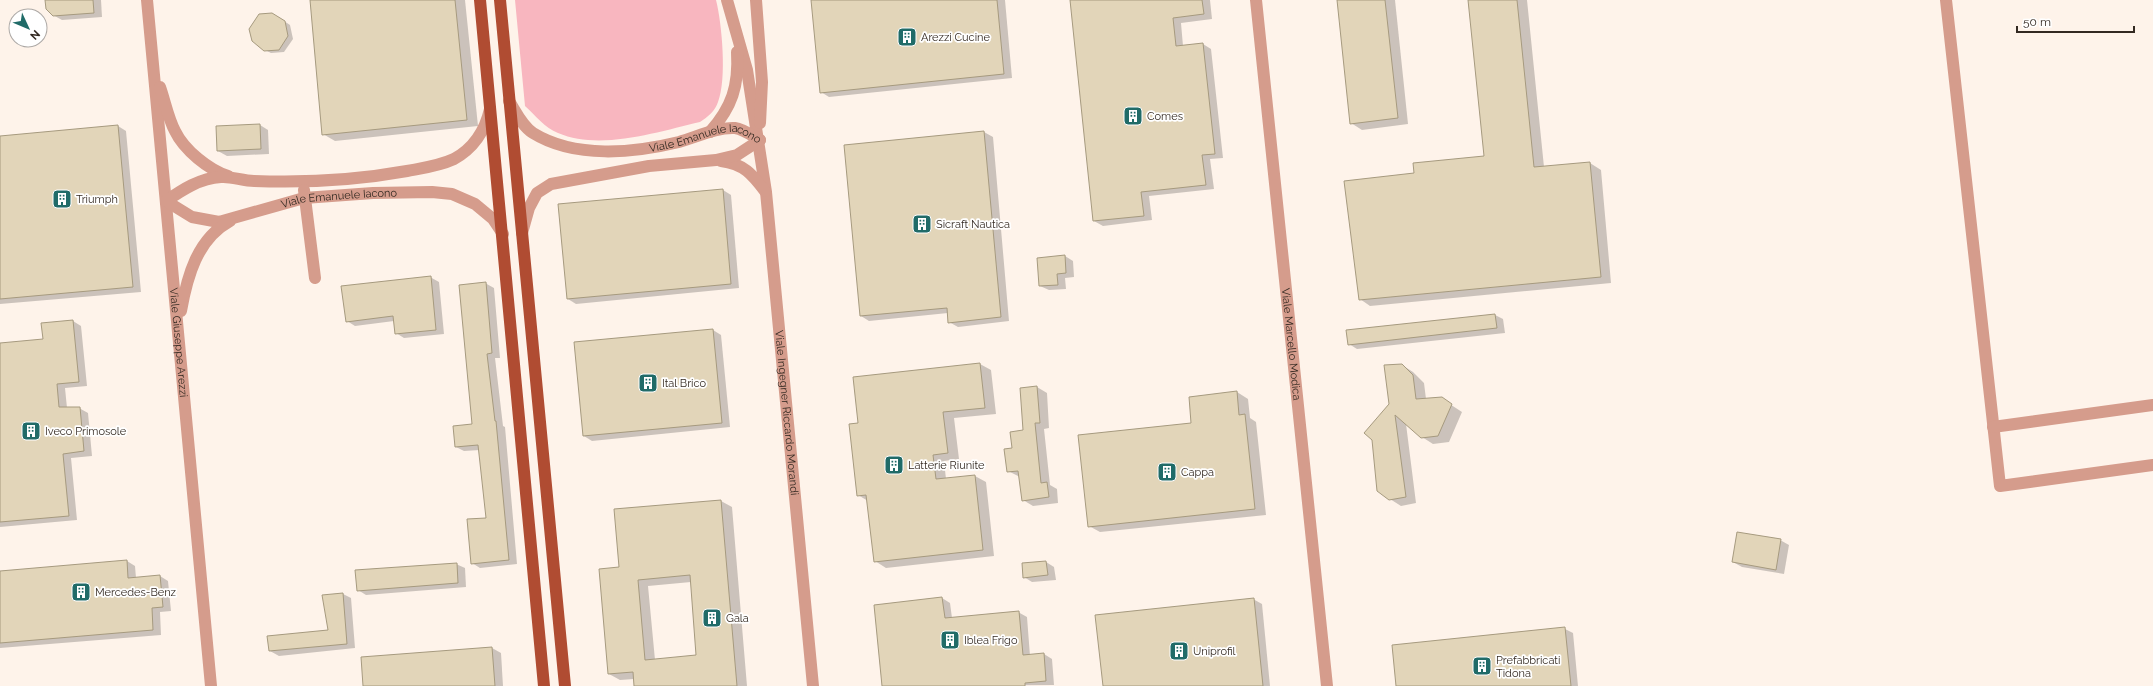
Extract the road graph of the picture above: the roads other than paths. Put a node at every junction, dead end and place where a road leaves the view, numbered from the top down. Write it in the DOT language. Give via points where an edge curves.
graph roads {
  1 [pos="147,0"];
  2 [pos="480,0"];
  3 [pos="500,0"];
  4 [pos="727,0"];
  5 [pos="756,0"];
  6 [pos="1256,0"];
  7 [pos="1946,0"];
  8 [pos="735,23"];
  9 [pos="154,68"];
  10 [pos="509,101"];
  11 [pos="490,108"];
  12 [pos="710,133"];
  13 [pos="760,140"];
  14 [pos="716,160"];
  15 [pos="235,179"];
  16 [pos="303,181"];
  17 [pos="766,192"];
  18 [pos="304,198"];
  19 [pos="166,202"];
  20 [pos="239,216"];
  21 [pos="503,234"];
  22 [pos="521,237"];
  23 [pos="316,278"];
  24 [pos="178,326"];
  25 [pos="2153,405"];
  26 [pos="1993,427"];
  27 [pos="2153,465"];
  28 [pos="211,686"];
  29 [pos="544,686"];
  30 [pos="565,686"];
  31 [pos="813,686"];
  32 [pos="1327,686"];
  1 -- 9 [label="street, Viale Giuseppe Arezzi"];
  2 -- 11 [label="main road"];
  3 -- 10 [label="main road"];
  4 -- 8 [label="street"];
  5 -- 13 [label="street" via="762,82"];
  6 -- 32 [label="street, Viale Marcello Modica"];
  7 -- 26 [label="street"];
  8 -- 12 [label="street" via="738,68 735,91 728,110"];
  8 -- 13 [label="street"];
  9 -- 15 [label="street" via="175,132 218,173"];
  9 -- 19 [label="street, Viale Giuseppe Arezzi"];
  10 -- 12 [label="street, Viale Emanuele Iacono" via="519,119 532,132 554,143 585,151 638,150"];
  10 -- 22 [label="main road"];
  11 -- 16 [label="street" via="482,132 475,142 455,158 442,164 370,178"];
  11 -- 21 [label="main road"];
  12 -- 13 [label="street, Viale Emanuele Iacono" via="724,128 738,128"];
  13 -- 14 [label="street, Viale Emanuele Iacono" via="742,152"];
  13 -- 17 [label="street, Viale Ingegner Riccardo Morandi"];
  14 -- 17 [label="street" via="734,162 744,168"];
  14 -- 22 [label="street, Viale Emanuele Iacono" via="649,166 551,184 537,194"];
  15 -- 16 [label="street"];
  15 -- 19 [label="street" via="221,176 207,179"];
  16 -- 18 [label="street"];
  17 -- 31 [label="street, Viale Ingegner Riccardo Morandi"];
  18 -- 20 [label="street, Viale Emanuele Iacono"];
  18 -- 21 [label="street, Viale Emanuele Iacono" via="409,192 452,194 465,198 484,211"];
  18 -- 23 [label="street"];
  19 -- 20 [label="street, Viale Emanuele Iacono" via="192,217 205,221 219,222"];
  19 -- 24 [label="street, Viale Giuseppe Arezzi"];
  20 -- 24 [label="street" via="221,226 196,257 186,281"];
  21 -- 29 [label="main road"];
  22 -- 30 [label="main road"];
  24 -- 28 [label="street, Viale Giuseppe Arezzi"];
  25 -- 26 [label="street"];
  26 -- 27 [label="street" via="2000,486"];
}
